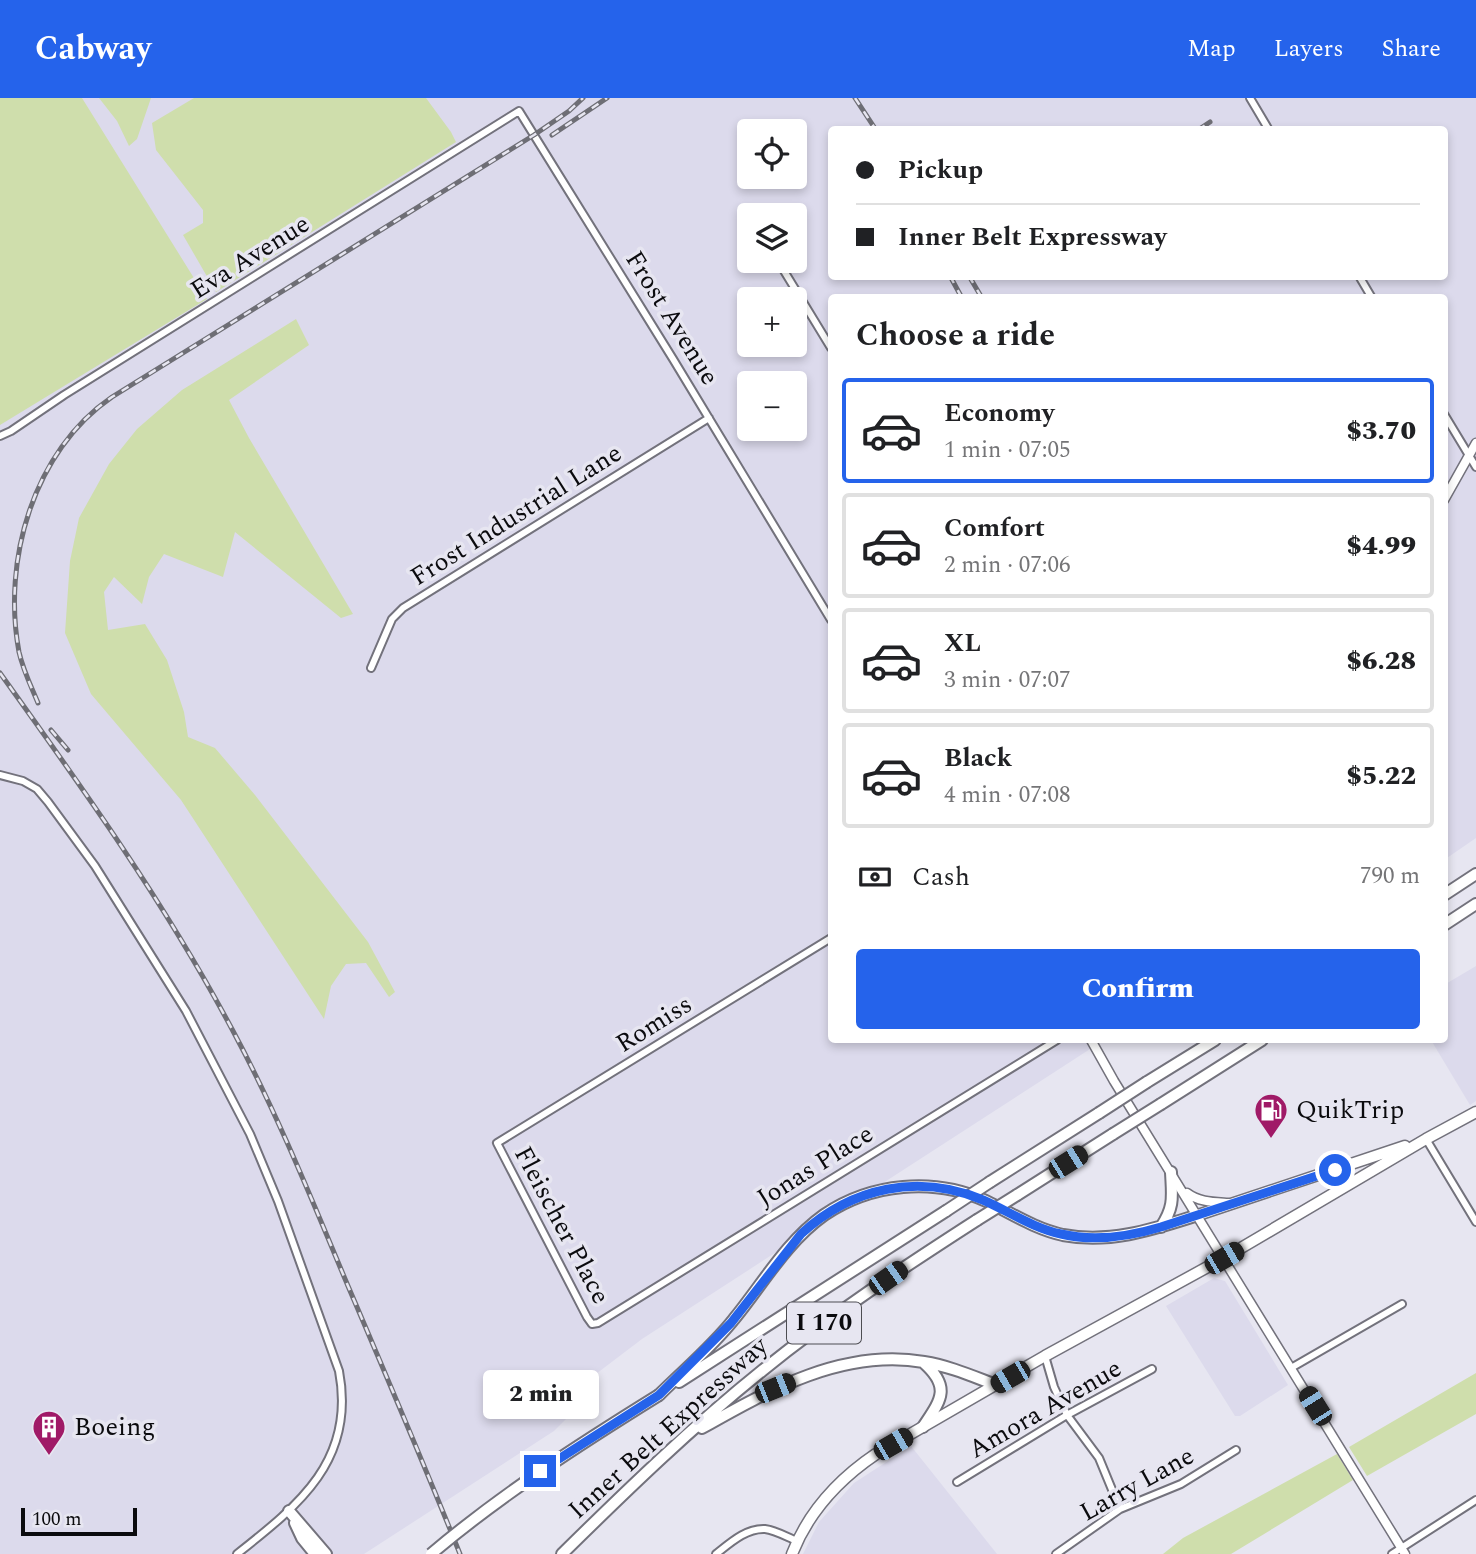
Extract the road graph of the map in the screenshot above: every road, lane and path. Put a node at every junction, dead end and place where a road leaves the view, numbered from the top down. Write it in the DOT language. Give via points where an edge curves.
graph roads {
  1 [pos="1250,98"];
  2 [pos="519,111"];
  3 [pos="1267,126"];
  4 [pos="785,273"];
  5 [pos="828,343"];
  6 [pos="709,418"];
  7 [pos="1448,421"];
  8 [pos="0,436"];
  9 [pos="1476,443"];
  10 [pos="1469,456"];
  11 [pos="1476,467"];
  12 [pos="1448,493"];
  13 [pos="828,615"];
  14 [pos="371,668"];
  15 [pos="0,775"];
  16 [pos="1476,874"];
  17 [pos="1448,892"];
  18 [pos="1476,904"];
  19 [pos="1448,922"];
  20 [pos="828,941"];
  21 [pos="1052,1043"];
  22 [pos="1093,1043"];
  23 [pos="1211,1043"];
  24 [pos="1257,1043"];
  25 [pos="1476,1112"];
  26 [pos="1426,1139"];
  27 [pos="497,1143"];
  28 [pos="1171,1172"];
  29 [pos="1182,1189"];
  30 [pos="1234,1204"];
  31 [pos="1198,1215"];
  32 [pos="1476,1222"];
  33 [pos="1161,1227"];
  34 [pos="1224,1258"];
  35 [pos="1402,1304"];
  36 [pos="592,1324"];
  37 [pos="1045,1356"];
  38 [pos="922,1361"];
  39 [pos="1291,1368"];
  40 [pos="1152,1370"];
  41 [pos="996,1385"];
  42 [pos="659,1395"];
  43 [pos="1066,1415"];
  44 [pos="923,1427"];
  45 [pos="681,1440"];
  46 [pos="1236,1450"];
  47 [pos="957,1482"];
  48 [pos="1476,1500"];
  49 [pos="1120,1509"];
  50 [pos="289,1511"];
  51 [pos="797,1541"];
  52 [pos="1404,1551"];
  53 [pos="237,1554"];
  54 [pos="315,1554"];
  55 [pos="326,1554"];
  56 [pos="431,1554"];
  57 [pos="562,1554"];
  58 [pos="716,1554"];
  59 [pos="792,1554"];
  60 [pos="1056,1554"];
  61 [pos="1392,1554"];
  1 -- 3 [label="street"];
  2 -- 6 [label="street, Frost Avenue"];
  2 -- 8 [label="street, Eva Avenue"];
  4 -- 5 [label="street"];
  6 -- 13 [label="street, Frost Avenue"];
  6 -- 14 [label="street, Frost Industrial Lane" via="403,608 392,619"];
  7 -- 10 [label="street"];
  9 -- 10 [label="street"];
  10 -- 11 [label="street"];
  10 -- 12 [label="street"];
  15 -- 50 [label="street" via="37,789 95,866 186,1011 250,1134 277,1198 342,1390 341,1417 325,1468"];
  16 -- 17 [label="highway"];
  18 -- 19 [label="highway"];
  20 -- 27 [label="street, Romiss"];
  21 -- 36 [label="street, Jonas Place"];
  22 -- 28 [label="street"];
  23 -- 42 [label="highway, Inner Belt Expressway / I 170, bridge"];
  24 -- 45 [label="highway, Inner Belt Expressway / I 170, bridge" via="892,1275 809,1334"];
  25 -- 26 [label="main road"];
  26 -- 30 [label="main road"];
  26 -- 32 [label="street"];
  26 -- 34 [label="main road"];
  27 -- 36 [label="street, Fleischer Place"];
  28 -- 29 [label="street"];
  28 -- 33 [label="highway" via="1172,1204"];
  29 -- 30 [label="street" via="1206,1202"];
  29 -- 31 [label="street"];
  30 -- 31 [label="main road"];
  31 -- 33 [label="highway"];
  31 -- 34 [label="street"];
  33 -- 42 [label="highway" via="1119,1237 1077,1237 1046,1230 984,1201 945,1189 904,1187 862,1196 801,1234 731,1323"];
  34 -- 37 [label="main road"];
  34 -- 39 [label="street"];
  35 -- 39 [label="street"];
  37 -- 41 [label="main road"];
  37 -- 43 [label="street"];
  38 -- 41 [label="highway"];
  38 -- 44 [label="highway" via="941,1388 939,1401"];
  38 -- 45 [label="highway" via="878,1360 801,1378"];
  39 -- 52 [label="street"];
  40 -- 43 [label="street, Amora Avenue"];
  41 -- 44 [label="main road"];
  42 -- 56 [label="highway, Inner Belt Expressway / I 170, bridge" via="532,1477"];
  43 -- 47 [label="street, Amora Avenue"];
  43 -- 49 [label="street" via="1098,1458"];
  44 -- 51 [label="main road" via="855,1468 822,1502"];
  45 -- 57 [label="highway, Inner Belt Expressway / I 170"];
  46 -- 49 [label="street, Larry Lane" via="1181,1484"];
  48 -- 52 [label="street"];
  49 -- 60 [label="street, Larry Lane"];
  50 -- 53 [label="street"];
  50 -- 54 [label="highway"];
  50 -- 55 [label="highway"];
  51 -- 58 [label="street" via="766,1529 753,1531"];
  51 -- 59 [label="main road"];
  52 -- 61 [label="street"];
}
